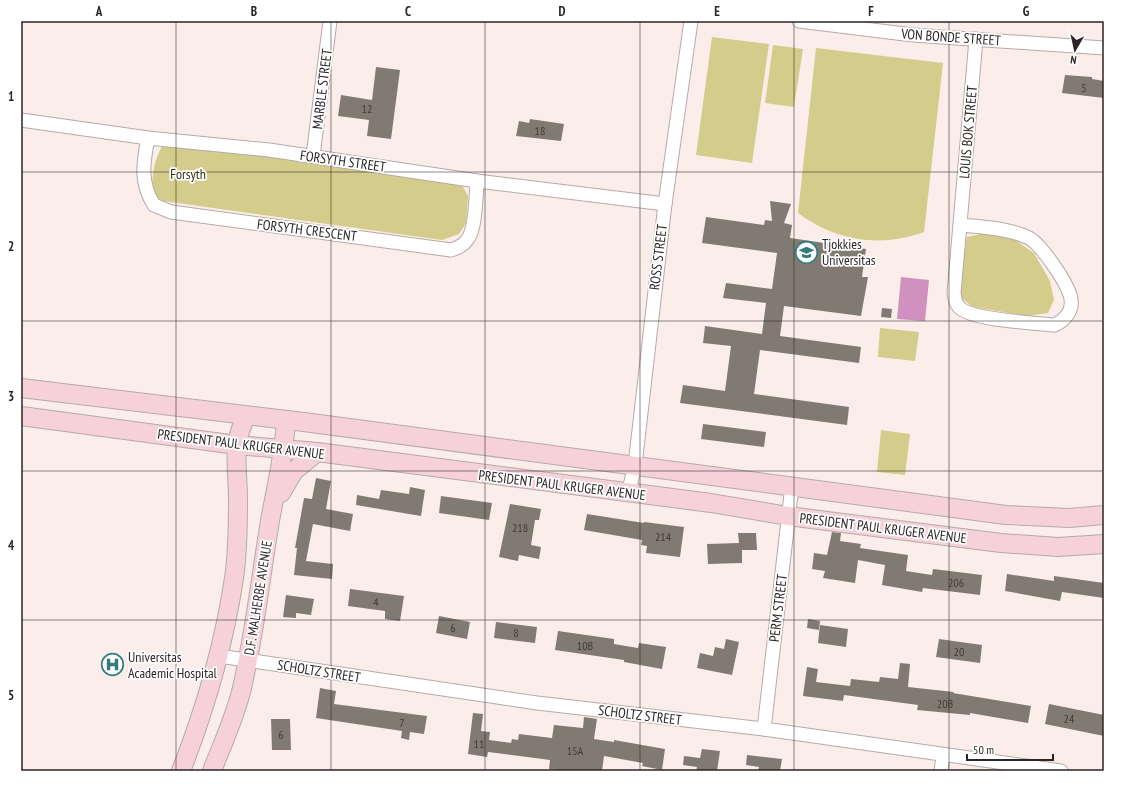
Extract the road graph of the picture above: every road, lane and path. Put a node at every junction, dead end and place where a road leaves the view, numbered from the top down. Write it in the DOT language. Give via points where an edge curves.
graph roads {
  1 [pos="330,21"];
  2 [pos="691,21"];
  3 [pos="799,21"];
  4 [pos="976,39"];
  5 [pos="1104,48"];
  6 [pos="21,120"];
  7 [pos="148,138"];
  8 [pos="313,156"];
  9 [pos="477,181"];
  10 [pos="665,204"];
  11 [pos="961,225"];
  12 [pos="21,388"];
  13 [pos="21,416"];
  14 [pos="247,416"];
  15 [pos="286,420"];
  16 [pos="237,445"];
  17 [pos="285,449"];
  18 [pos="317,452"];
  19 [pos="635,465"];
  20 [pos="792,486"];
  21 [pos="628,494"];
  22 [pos="274,505"];
  23 [pos="1104,515"];
  24 [pos="788,516"];
  25 [pos="1104,544"];
  26 [pos="219,656"];
  27 [pos="248,660"];
  28 [pos="764,729"];
  29 [pos="943,756"];
  30 [pos="181,771"];
  31 [pos="212,771"];
  32 [pos="941,771"];
  33 [pos="1062,771"];
  1 -- 8 [label="street, MARBLE STREET"];
  2 -- 10 [label="street, ROSS STREET"];
  3 -- 4 [label="street, VON BONDE STREET" via="913,35"];
  4 -- 5 [label="street, VON BONDE STREET"];
  4 -- 11 [label="street, LOUIS BOK STREET"];
  6 -- 7 [label="street, FORSYTH STREET"];
  7 -- 8 [label="street, FORSYTH STREET"];
  7 -- 9 [label="street, FORSYTH CRESCENT" via="143,177 146,188 154,205 171,212 451,250 468,240"];
  8 -- 9 [label="street, FORSYTH STREET"];
  9 -- 10 [label="street, FORSYTH STREET"];
  10 -- 19 [label="street, ROSS STREET"];
  11 -- 11 [label="street, LOUIS BOK STREET" via="954,293 959,308 979,316 1055,326 1064,321 1071,307 1071,298 1050,259 1029,237 1008,230"];
  12 -- 14 [label="street, PRESIDENT PAUL KRUGER AVENUE"];
  13 -- 16 [label="street, PRESIDENT PAUL KRUGER AVENUE"];
  14 -- 15 [label="street, PRESIDENT PAUL KRUGER AVENUE"];
  14 -- 16 [label="street, D.F. MALHERBE AVENUE" via="240,427"];
  15 -- 17 [label="street, D.F. MALHERBE AVENUE"];
  15 -- 19 [label="street, PRESIDENT PAUL KRUGER AVENUE"];
  16 -- 17 [label="street, PRESIDENT PAUL KRUGER AVENUE"];
  16 -- 26 [label="street, D.F. MALHERBE AVENUE" via="237,548"];
  17 -- 18 [label="street, PRESIDENT PAUL KRUGER AVENUE"];
  17 -- 22 [label="street, D.F. MALHERBE AVENUE"];
  18 -- 21 [label="street, PRESIDENT PAUL KRUGER AVENUE"];
  18 -- 22 [label="street" via="294,471"];
  19 -- 20 [label="street, PRESIDENT PAUL KRUGER AVENUE"];
  19 -- 21 [label="street, ROSS STREET"];
  20 -- 23 [label="street, PRESIDENT PAUL KRUGER AVENUE" via="1006,515 1069,518"];
  20 -- 24 [label="street, PERM STREET"];
  21 -- 24 [label="street, PRESIDENT PAUL KRUGER AVENUE" via="711,503"];
  22 -- 27 [label="street, D.F. MALHERBE AVENUE"];
  24 -- 25 [label="street, PRESIDENT PAUL KRUGER AVENUE" via="1001,543 1058,547"];
  24 -- 28 [label="street, PERM STREET"];
  26 -- 27 [label="street, SCHOLTZ STREET"];
  26 -- 30 [label="street, D.F. MALHERBE AVENUE" via="201,718"];
  27 -- 28 [label="street, SCHOLTZ STREET" via="537,703"];
  27 -- 31 [label="street, D.F. MALHERBE AVENUE" via="238,700"];
  28 -- 29 [label="street, SCHOLTZ STREET"];
  29 -- 32 [label="street"];
  29 -- 33 [label="street, SCHOLTZ STREET"];
}
